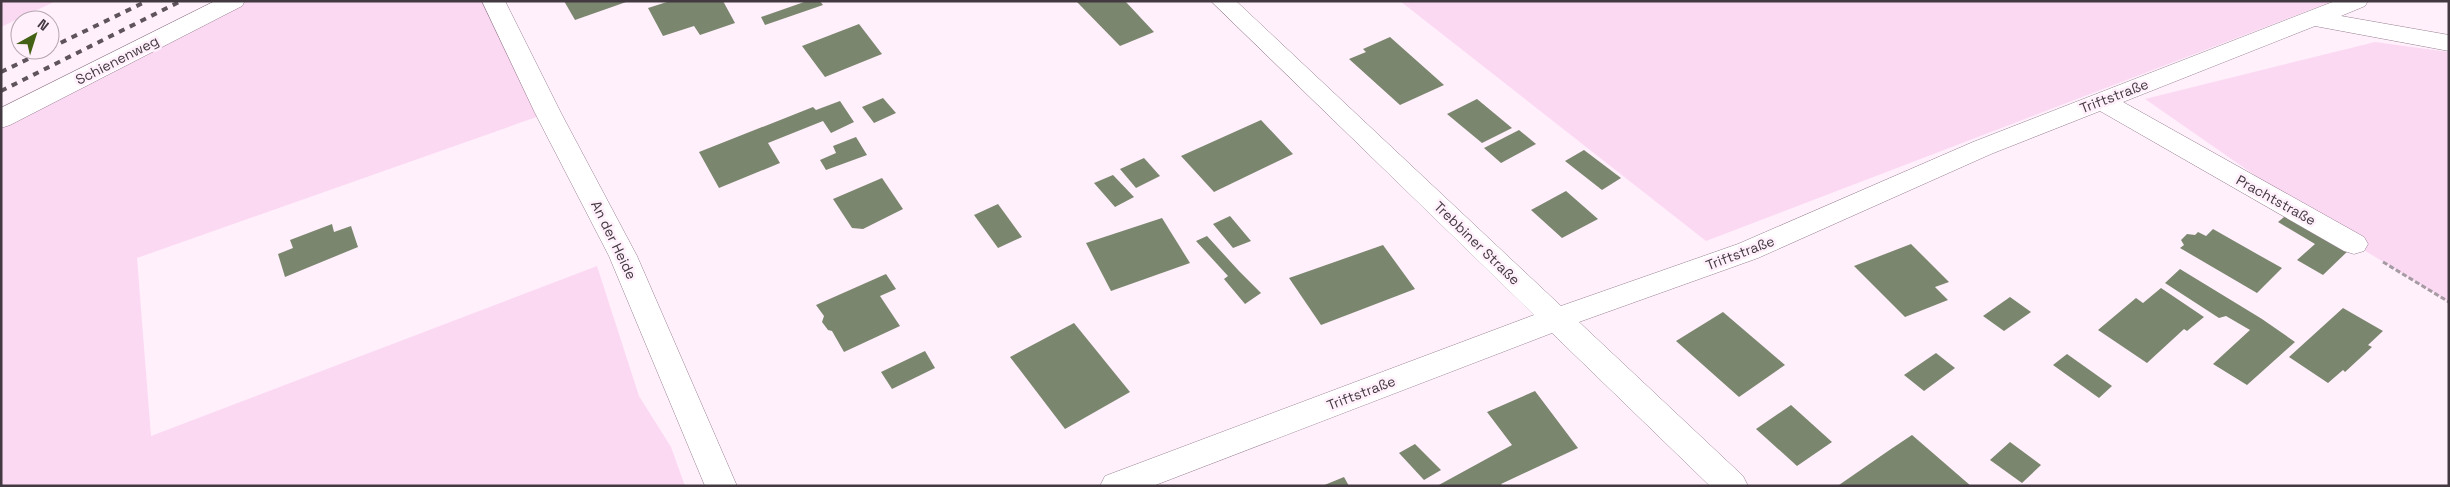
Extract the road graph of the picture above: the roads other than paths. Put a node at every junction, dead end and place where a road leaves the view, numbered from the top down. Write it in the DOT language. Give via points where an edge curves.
graph roads {
  1 [pos="234,1"];
  2 [pos="493,1"];
  3 [pos="1222,1"];
  4 [pos="2358,1"];
  5 [pos="2317,19"];
  6 [pos="2449,43"];
  7 [pos="2101,101"];
  8 [pos="1,119"];
  9 [pos="2354,244"];
  10 [pos="1556,319"];
  11 [pos="721,486"];
  12 [pos="1116,486"];
  13 [pos="1732,486"];
  1 -- 8 [label="street, Schienenweg"];
  2 -- 11 [label="street, An der Heide" via="623,256"];
  3 -- 10 [label="street, Trebbiner Straße"];
  4 -- 5 [label="street, Triftstraße"];
  5 -- 6 [label="street"];
  5 -- 7 [label="street, Triftstraße"];
  7 -- 9 [label="street, Prachtstraße"];
  7 -- 10 [label="street, Triftstraße" via="1982,148 1748,251"];
  10 -- 12 [label="street, Triftstraße"];
  10 -- 13 [label="street, Trebbiner Straße"];
}
